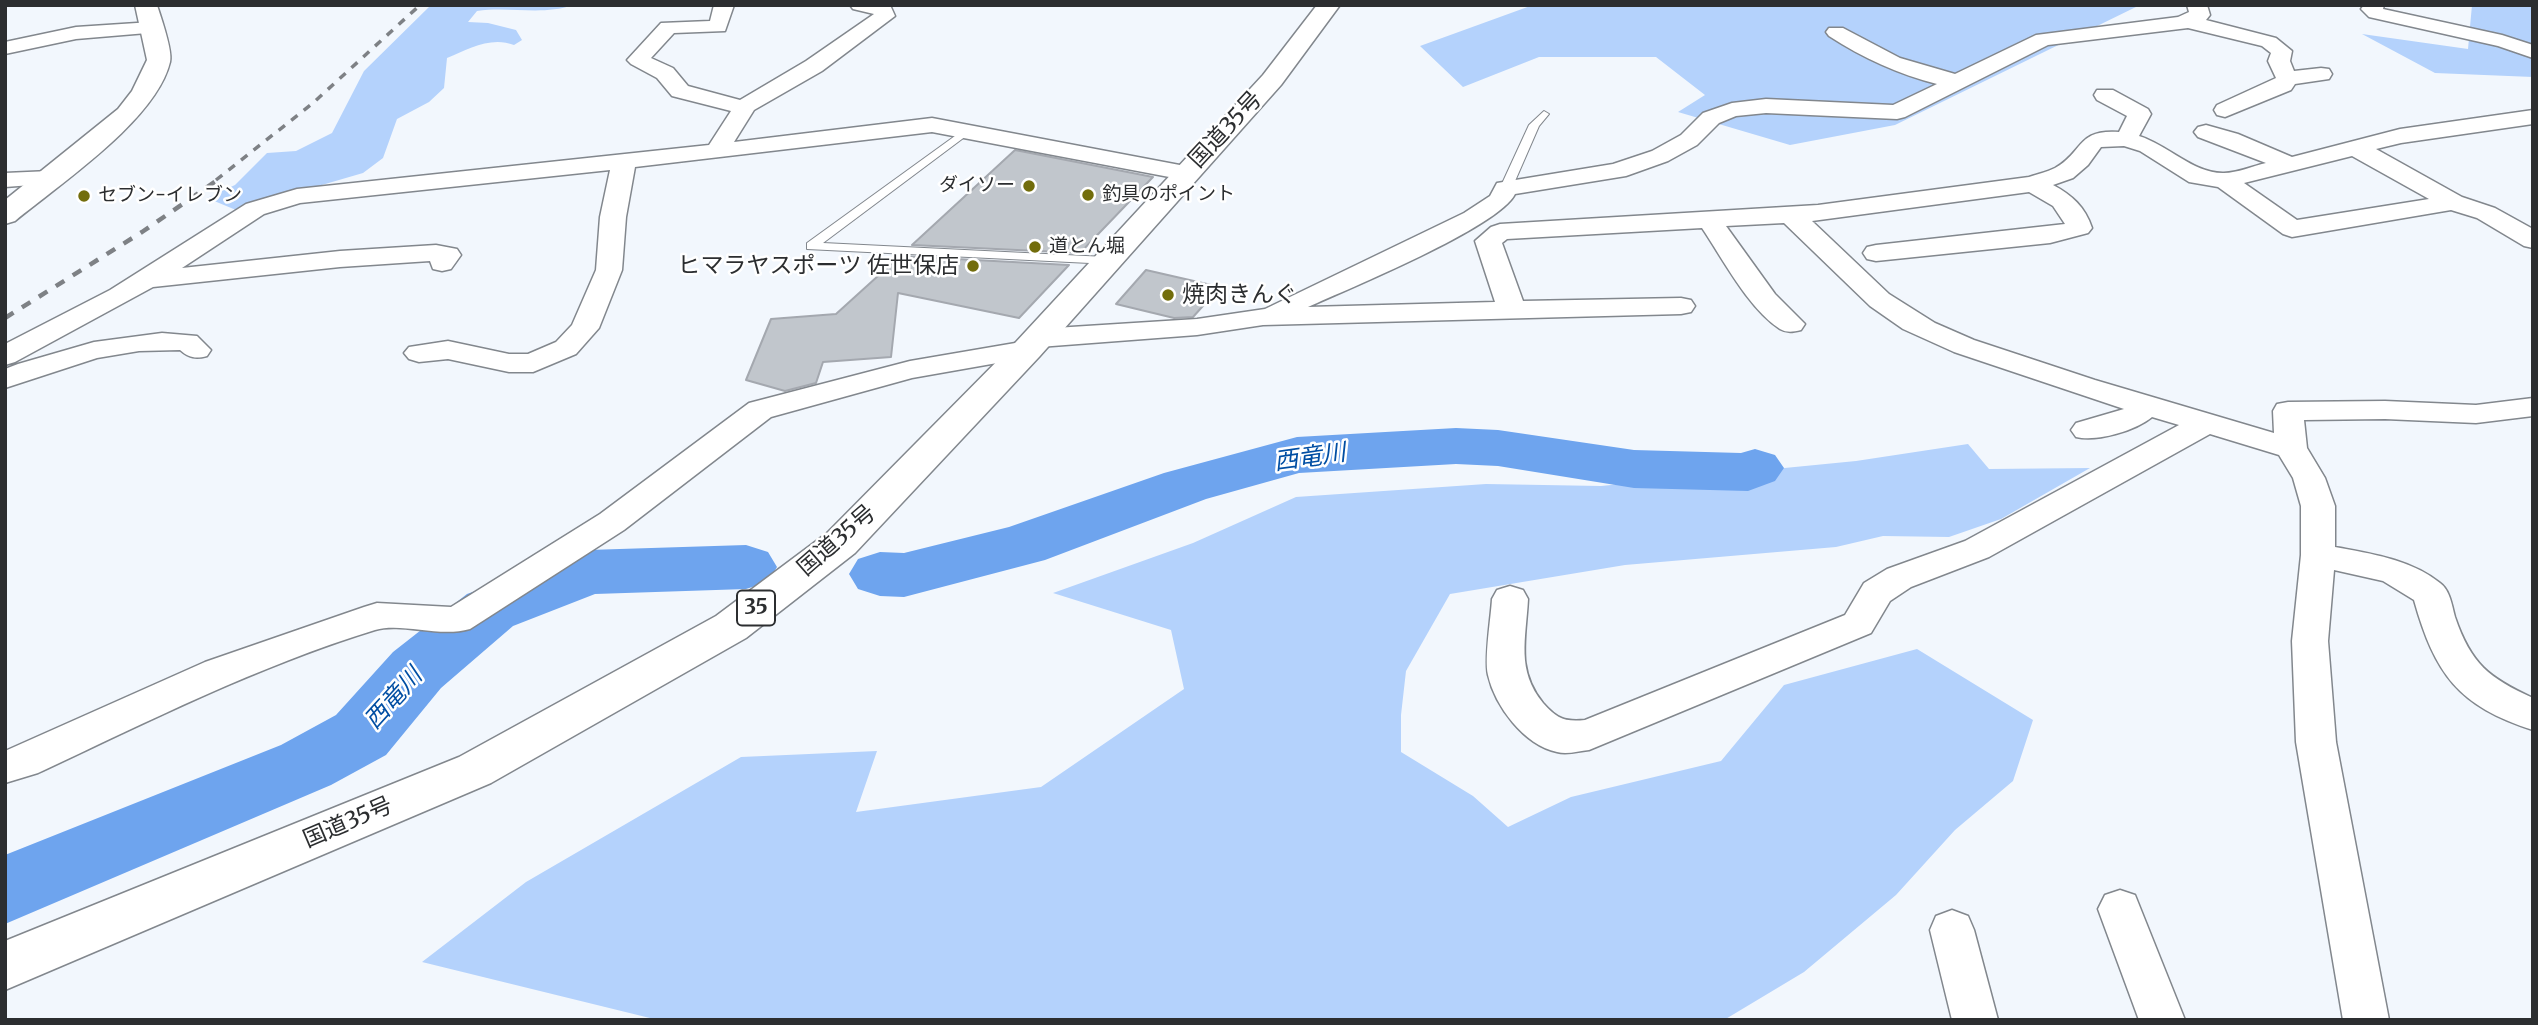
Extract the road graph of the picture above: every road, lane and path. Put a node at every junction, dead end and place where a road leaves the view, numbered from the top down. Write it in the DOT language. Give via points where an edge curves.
graph roads {
  1 [pos="724,5"];
  2 [pos="860,5"];
  3 [pos="1329,5"];
  4 [pos="2374,5"];
  5 [pos="2191,13"];
  6 [pos="149,17"];
  7 [pos="1836,32"];
  8 [pos="5,48"];
  9 [pos="2533,52"];
  10 [pos="2321,74"];
  11 [pos="2287,78"];
  12 [pos="1955,81"];
  13 [pos="2105,94"];
  14 [pos="744,108"];
  15 [pos="1544,114"];
  16 [pos="2533,117"];
  17 [pos="2220,122"];
  18 [pos="966,131"];
  19 [pos="2126,139"];
  20 [pos="2354,147"];
  21 [pos="2155,149"];
  22 [pos="717,151"];
  23 [pos="624,161"];
  24 [pos="2289,164"];
  25 [pos="1185,173"];
  26 [pos="50,178"];
  27 [pos="5,180"];
  28 [pos="2225,181"];
  29 [pos="2034,184"];
  30 [pos="1506,188"];
  31 [pos="2454,202"];
  32 [pos="5,215"];
  33 [pos="1790,215"];
  34 [pos="1710,221"];
  35 [pos="2533,240"];
  36 [pos="1875,253"];
  37 [pos="1106,261"];
  38 [pos="442,263"];
  39 [pos="145,280"];
  40 [pos="1681,306"];
  41 [pos="1512,310"];
  42 [pos="1263,317"];
  43 [pos="1791,324"];
  44 [pos="1033,344"];
  45 [pos="197,350"];
  46 [pos="419,353"];
  47 [pos="5,356"];
  48 [pos="5,379"];
  49 [pos="2145,407"];
  50 [pos="2533,407"];
  51 [pos="2205,424"];
  52 [pos="2087,430"];
  53 [pos="2291,448"];
  54 [pos="2318,555"];
  55 [pos="1510,598"];
  56 [pos="2533,715"];
  57 [pos="5,767"];
  58 [pos="2120,909"];
  59 [pos="1952,930"];
  60 [pos="5,966"];
  61 [pos="1975,1020"];
  62 [pos="2162,1020"];
  63 [pos="2367,1020"];
  1 -- 14 [label="street" via="718,27 668,27 638,60 665,72 680,91"];
  2 -- 14 [label="street" via="883,9 885,16"];
  3 -- 25 [label="main road, 国道35号 / 35" via="1272,80"];
  4 -- 9 [label="street" via="2371,9 2376,13"];
  5 -- 11 [label="street" via="2269,42 2282,51 2279,61"];
  5 -- 12 [label="street" via="2043,39"];
  6 -- 8 [label="street"];
  6 -- 26 [label="main road" via="159,60 144,92 127,116"];
  7 -- 12 [label="street" via="1888,61"];
  10 -- 11 [label="street"];
  11 -- 17 [label="street" via="2283,85"];
  12 -- 30 [label="street" via="1896,112 1766,106 1732,110 1711,118 1689,140 1660,156 1617,171"];
  13 -- 19 [label="street" via="2140,114"];
  14 -- 22 [label="street"];
  15 -- 30 [label="lane" via="1534,125"];
  16 -- 20 [label="street" via="2457,126"];
  17 -- 21 [label="street"];
  17 -- 24 [label="street" via="2230,139"];
  18 -- 22 [label="street" via="932,125"];
  18 -- 25 [label="street"];
  18 -- 37 [label="lane" via="811,246"];
  19 -- 21 [label="street"];
  19 -- 29 [label="street" via="2093,142 2064,173"];
  20 -- 24 [label="street"];
  20 -- 31 [label="street"];
  21 -- 28 [label="street" via="2198,177"];
  22 -- 23 [label="street"];
  23 -- 39 [label="street" via="297,196 256,209"];
  23 -- 46 [label="street" via="609,270 585,328 565,348 533,363 509,363 448,350"];
  24 -- 28 [label="street"];
  25 -- 37 [label="main road, 国道35号 / 35"];
  26 -- 27 [label="street"];
  26 -- 32 [label="main road"];
  28 -- 31 [label="street" via="2292,229"];
  29 -- 33 [label="street"];
  29 -- 36 [label="street" via="2061,199 2077,216 2079,228"];
  30 -- 42 [label="street" via="1500,200 1473,218"];
  31 -- 35 [label="street" via="2486,213"];
  33 -- 34 [label="street"];
  33 -- 49 [label="street" via="1868,292 1914,324 1978,351"];
  34 -- 41 [label="street" via="1500,232 1488,242"];
  34 -- 43 [label="street" via="1765,300"];
  37 -- 44 [label="main road, 国道35号 / 35"];
  38 -- 39 [label="street" via="448,255 436,253"];
  39 -- 47 [label="street"];
  40 -- 41 [label="street"];
  41 -- 42 [label="street"];
  42 -- 44 [label="street"];
  44 -- 57 [label="street" via="910,370 760,410 612,522 457,620 377,616 218,673"];
  44 -- 60 [label="main road, 国道35号 / 35" via="841,543 731,627 475,770"];
  45 -- 48 [label="street" via="187,342 118,344 80,352"];
  49 -- 51 [label="street"];
  49 -- 52 [label="street" via="2131,419"];
  50 -- 53 [label="street" via="2476,414 2288,411"];
  51 -- 53 [label="street"];
  51 -- 55 [label="street" via="1977,549 1899,578 1878,592 1858,624 1588,735 1560,738 1539,725 1516,697 1506,673"];
  53 -- 54 [label="street" via="2309,478 2318,506"];
  54 -- 56 [label="street" via="2393,570 2430,593 2456,663 2481,690"];
  54 -- 63 [label="street" via="2310,641 2316,742"];
  58 -- 62 [label="street"];
  59 -- 61 [label="street"];
}
